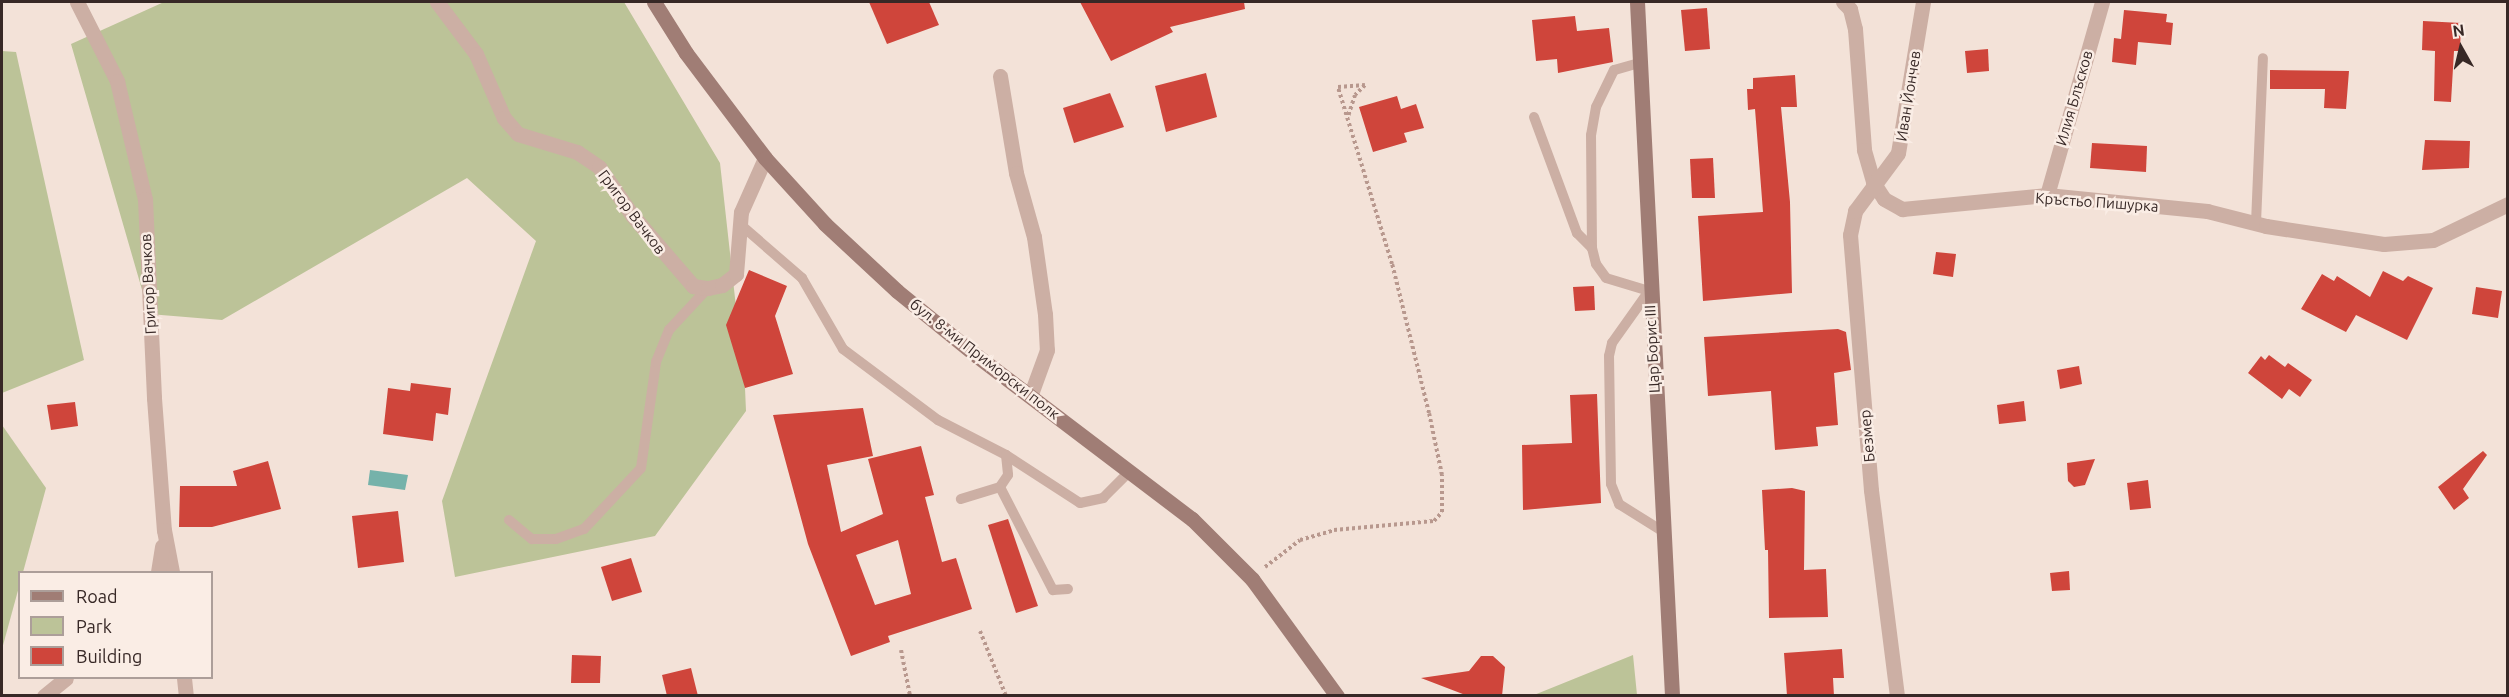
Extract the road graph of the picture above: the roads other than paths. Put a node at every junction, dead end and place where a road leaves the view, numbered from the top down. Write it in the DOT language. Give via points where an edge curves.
graph roads {
  1 [pos="437,2"];
  2 [pos="654,2"];
  3 [pos="1637,2"];
  4 [pos="1843,2"];
  5 [pos="1923,2"];
  6 [pos="2102,2"];
  7 [pos="84,3"];
  8 [pos="2263,58"];
  9 [pos="1639,63"];
  10 [pos="1000,76"];
  11 [pos="1534,117"];
  12 [pos="765,159"];
  13 [pos="1873,182"];
  14 [pos="2047,195"];
  15 [pos="2508,204"];
  16 [pos="2256,223"];
  17 [pos="741,225"];
  18 [pos="1592,248"];
  19 [pos="708,288"];
  20 [pos="1649,291"];
  21 [pos="1031,394"];
  22 [pos="1006,455"];
  23 [pos="1130,471"];
  24 [pos="999,487"];
  25 [pos="961,499"];
  26 [pos="509,520"];
  27 [pos="164,530"];
  28 [pos="1662,531"];
  29 [pos="158,571"];
  30 [pos="172,571"];
  31 [pos="1068,588"];
  32 [pos="65,679"];
  33 [pos="184,679"];
  34 [pos="44,696"];
  35 [pos="186,696"];
  36 [pos="1337,696"];
  37 [pos="1672,696"];
  38 [pos="1897,696"];
  1 -- 19 [label="street, Григор Вачков" via="476,54 504,118 518,135 577,152 599,167 681,275 693,285"];
  2 -- 12 [label="street, бул. 8-ми Приморски полк" via="686,53"];
  3 -- 9 [label="street, Цар Борис III"];
  4 -- 13 [label="street, Кръстьо Пишурка" via="1855,29 1864,150"];
  5 -- 13 [label="street, Иван Йончев" via="1898,153"];
  6 -- 14 [label="street, Илия Блъсков"];
  7 -- 27 [label="street, Григор Вачков" via="117,81 145,199"];
  8 -- 16 [label="lane"];
  9 -- 18 [label="lane" via="1614,70 1596,107 1590,145"];
  9 -- 20 [label="street, Цар Борис III"];
  10 -- 21 [label="street" via="1016,173 1034,237 1045,314 1047,350"];
  11 -- 18 [label="lane" via="1577,233"];
  12 -- 17 [label="street" via="750,186"];
  12 -- 21 [label="street, бул. 8-ми Приморски полк" via="825,224 897,291"];
  13 -- 14 [label="street, Кръстьо Пишурка" via="1884,199 1902,209"];
  13 -- 38 [label="street, Безмер" via="1855,211 1850,235 1871,490"];
  14 -- 16 [label="street, Кръстьо Пишурка" via="2207,211"];
  15 -- 16 [label="street, Кръстьо Пишурка" via="2433,240 2384,244"];
  17 -- 19 [label="street" via="736,274 723,285"];
  17 -- 22 [label="lane" via="802,278 843,349 938,420"];
  18 -- 20 [label="lane" via="1596,264 1606,278"];
  19 -- 26 [label="lane" via="669,330 656,362 641,468 584,529 556,539 532,539"];
  20 -- 28 [label="street, Цар Борис III"];
  20 -- 28 [label="lane" via="1612,343 1609,356 1611,484 1619,504"];
  21 -- 23 [label="street, бул. 8-ми Приморски полк"];
  22 -- 23 [label="lane" via="1080,503 1103,498"];
  22 -- 24 [label="lane" via="1008,475"];
  23 -- 36 [label="street, бул. 8-ми Приморски полк" via="1192,519 1252,579"];
  24 -- 25 [label="lane"];
  24 -- 31 [label="lane" via="1053,590"];
  27 -- 29 [label="street"];
  27 -- 30 [label="street, Григор Вачков"];
  28 -- 37 [label="street, Цар Борис III"];
  32 -- 34 [label="street"];
  33 -- 35 [label="street"];
}
